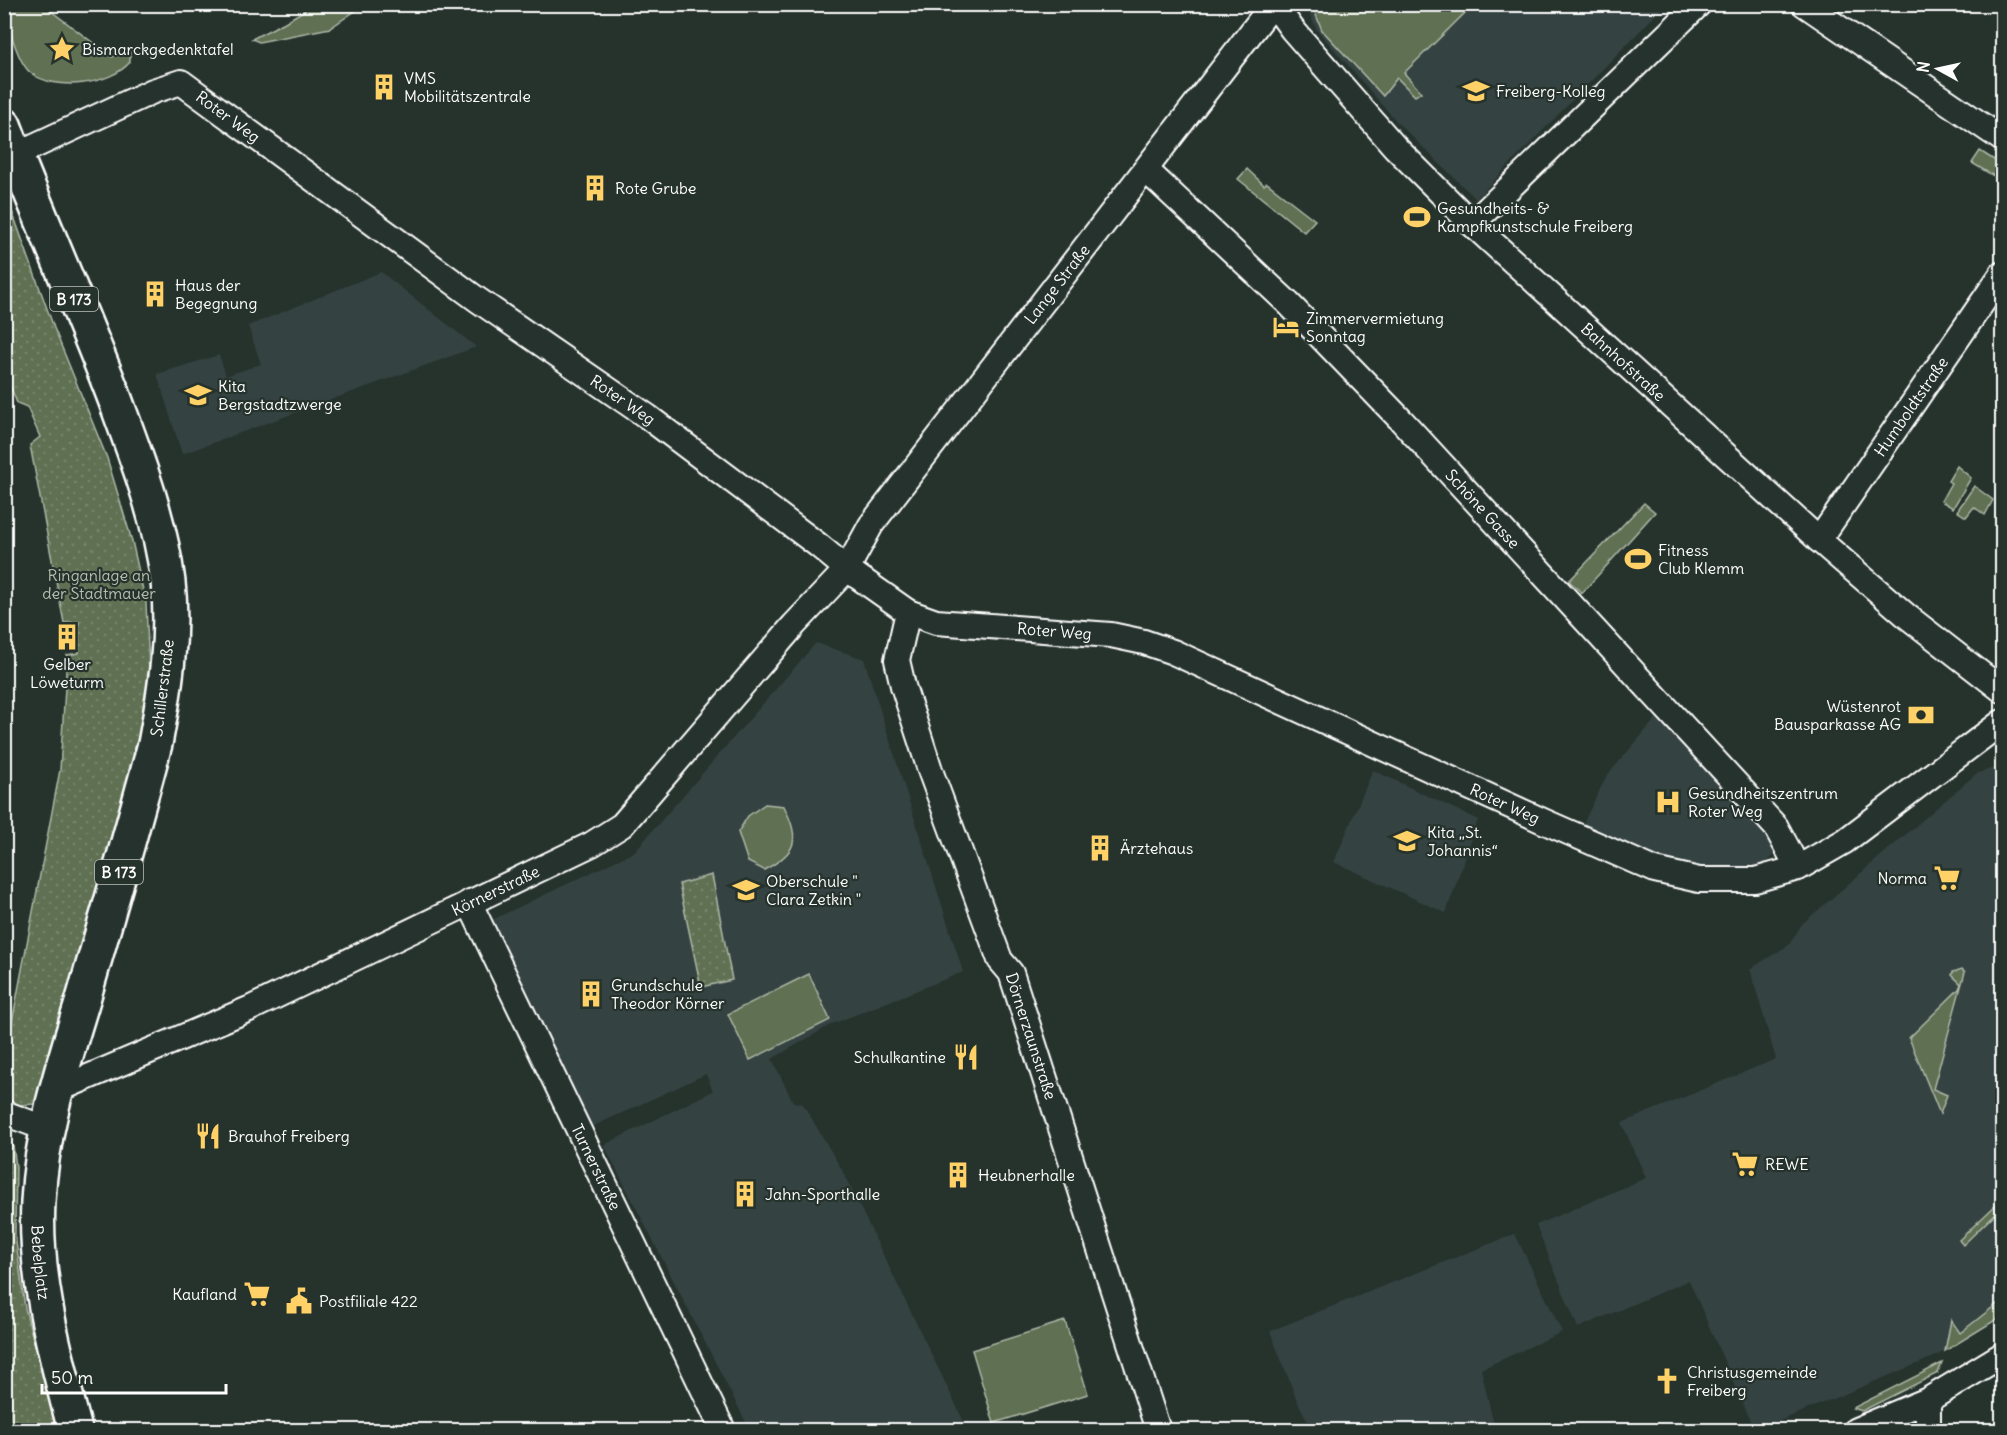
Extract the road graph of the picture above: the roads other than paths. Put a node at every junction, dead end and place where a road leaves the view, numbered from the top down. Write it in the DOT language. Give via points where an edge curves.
graph roads {
  1 [pos="1274,4"];
  2 [pos="1699,4"];
  3 [pos="1804,4"];
  4 [pos="2002,139"];
  5 [pos="8,146"];
  6 [pos="1146,170"];
  7 [pos="1472,224"];
  8 [pos="2002,274"];
  9 [pos="1819,540"];
  10 [pos="847,568"];
  11 [pos="908,612"];
  12 [pos="2002,690"];
  13 [pos="2002,722"];
  14 [pos="1798,868"];
  15 [pos="469,902"];
  16 [pos="55,1091"];
  17 [pos="4,1113"];
  18 [pos="47,1129"];
  19 [pos="2002,1355"];
  20 [pos="1928,1400"];
  21 [pos="1870,1428"];
  22 [pos="75,1431"];
  23 [pos="723,1431"];
  24 [pos="1158,1431"];
  25 [pos="1928,1431"];
  1 -- 6 [label="street, Lange Straße"];
  1 -- 7 [label="street, Bahnhofstraße" via="1395,147"];
  2 -- 7 [label="street"];
  3 -- 4 [label="street"];
  5 -- 10 [label="street, Roter Weg" via="181,82 469,293 648,417"];
  5 -- 16 [label="main road, Schillerstraße / B 173" via="142,469 159,530 168,583 170,641 155,744"];
  6 -- 10 [label="street, Lange Straße" via="871,525"];
  6 -- 14 [label="street, Schöne Gasse" via="1288,303 1488,513 1770,820"];
  7 -- 9 [label="street, Bahnhofstraße"];
  8 -- 9 [label="street, Humboldtstraße"];
  9 -- 12 [label="street, Bahnhofstraße" via="1908,617"];
  10 -- 11 [label="street, Roter Weg"];
  10 -- 15 [label="street, Körnerstraße" via="622,825 592,844"];
  11 -- 14 [label="street, Roter Weg" via="936,622 1121,636 1173,652 1655,870 1699,880 1725,881 1755,880"];
  11 -- 24 [label="street, Dörnerzaunstraße" via="897,660 903,686 1000,960 1011,973"];
  13 -- 14 [label="street, Roter Weg" via="1845,841"];
  15 -- 16 [label="street, Körnerstraße" via="249,1009"];
  15 -- 23 [label="street, Turnerstraße"];
  16 -- 18 [label="main road, Bebelplatz / B 173"];
  17 -- 18 [label="street"];
  18 -- 22 [label="main road, Bebelplatz / B 173" via="40,1161 39,1248 49,1321"];
  19 -- 20 [label="street"];
  20 -- 21 [label="street"];
  20 -- 25 [label="street"];
}
